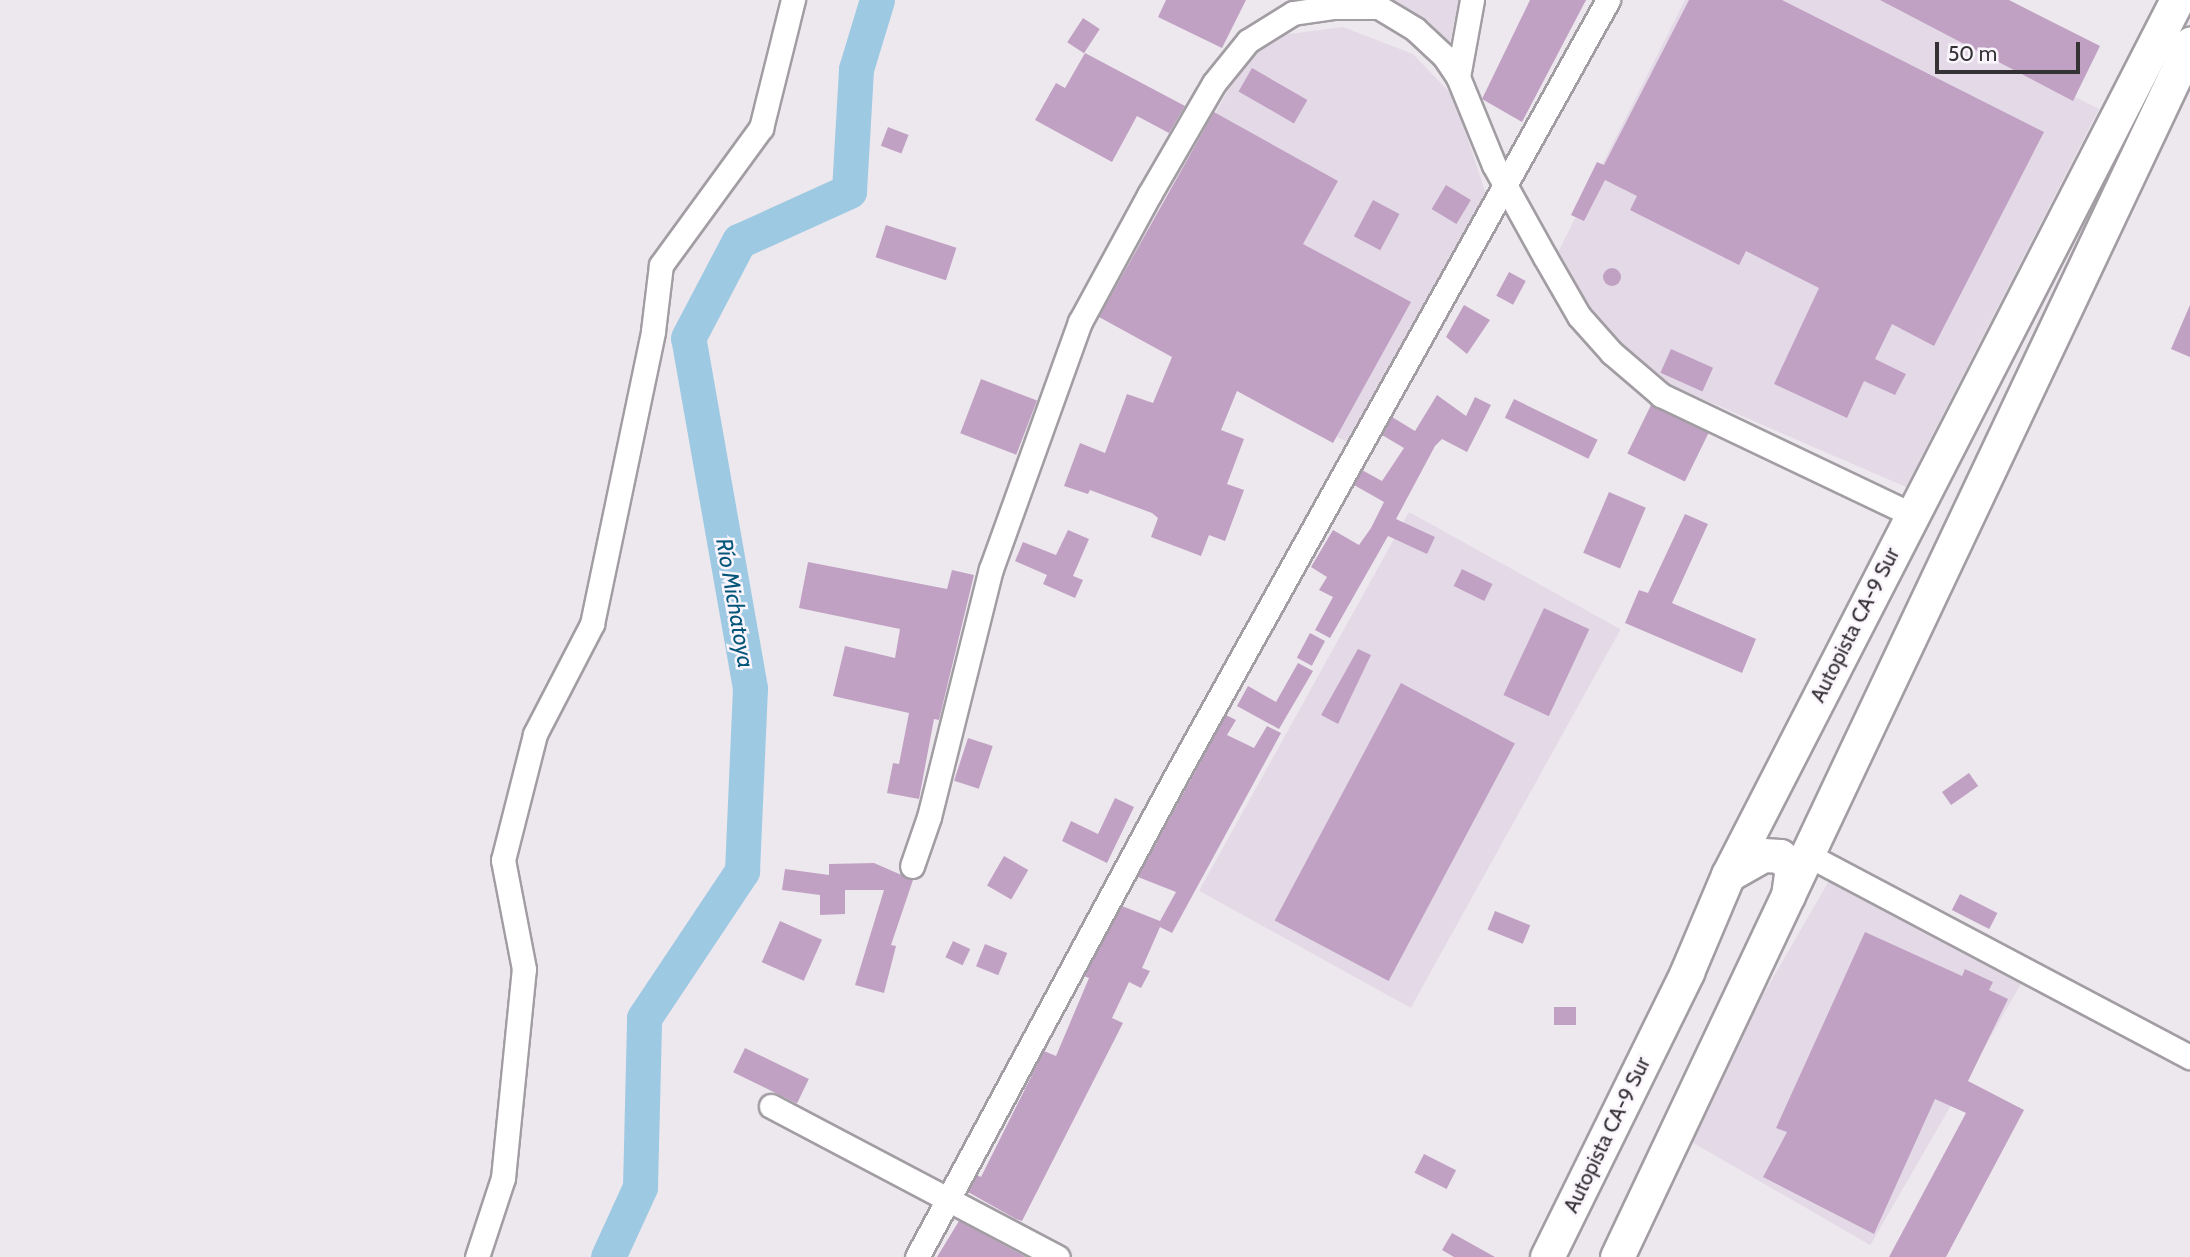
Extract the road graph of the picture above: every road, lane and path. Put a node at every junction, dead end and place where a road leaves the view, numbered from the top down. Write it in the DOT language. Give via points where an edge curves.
graph roads {
  1 [pos="793,0"];
  2 [pos="1472,0"];
  3 [pos="1608,0"];
  4 [pos="2177,0"];
  5 [pos="1373,4"];
  6 [pos="2190,44"];
  7 [pos="1458,77"];
  8 [pos="1507,189"];
  9 [pos="1911,514"];
  10 [pos="1941,571"];
  11 [pos="1808,855"];
  12 [pos="912,866"];
  13 [pos="1728,875"];
  14 [pos="1788,898"];
  15 [pos="2190,1057"];
  16 [pos="771,1106"];
  17 [pos="945,1197"];
  18 [pos="477,1257"];
  19 [pos="917,1257"];
  20 [pos="1058,1257"];
  21 [pos="1547,1257"];
  22 [pos="1617,1257"];
  1 -- 18 [label="street" via="761,128 661,265 653,331 592,624 535,734 512,822 503,860 524,969 503,1178"];
  2 -- 7 [label="street"];
  3 -- 8 [label="street"];
  4 -- 9 [label="highway, Autopista CA-9 Sur"];
  5 -- 7 [label="street" via="1415,29"];
  5 -- 12 [label="street" via="1293,13 1248,41 1214,83 1080,322 991,569 929,817"];
  6 -- 10 [label="highway"];
  7 -- 8 [label="street"];
  8 -- 9 [label="street" via="1579,316 1612,353 1661,395"];
  8 -- 17 [label="street"];
  9 -- 10 [label="highway" via="1940,538"];
  9 -- 13 [label="highway, Autopista CA-9 Sur"];
  10 -- 11 [label="highway"];
  11 -- 14 [label="highway"];
  11 -- 15 [label="street"];
  13 -- 14 [label="highway" via="1763,855 1780,856 1792,867"];
  13 -- 21 [label="highway, Autopista CA-9 Sur" via="1687,972"];
  14 -- 22 [label="highway"];
  16 -- 17 [label="street"];
  17 -- 19 [label="street"];
  17 -- 20 [label="street"];
}
